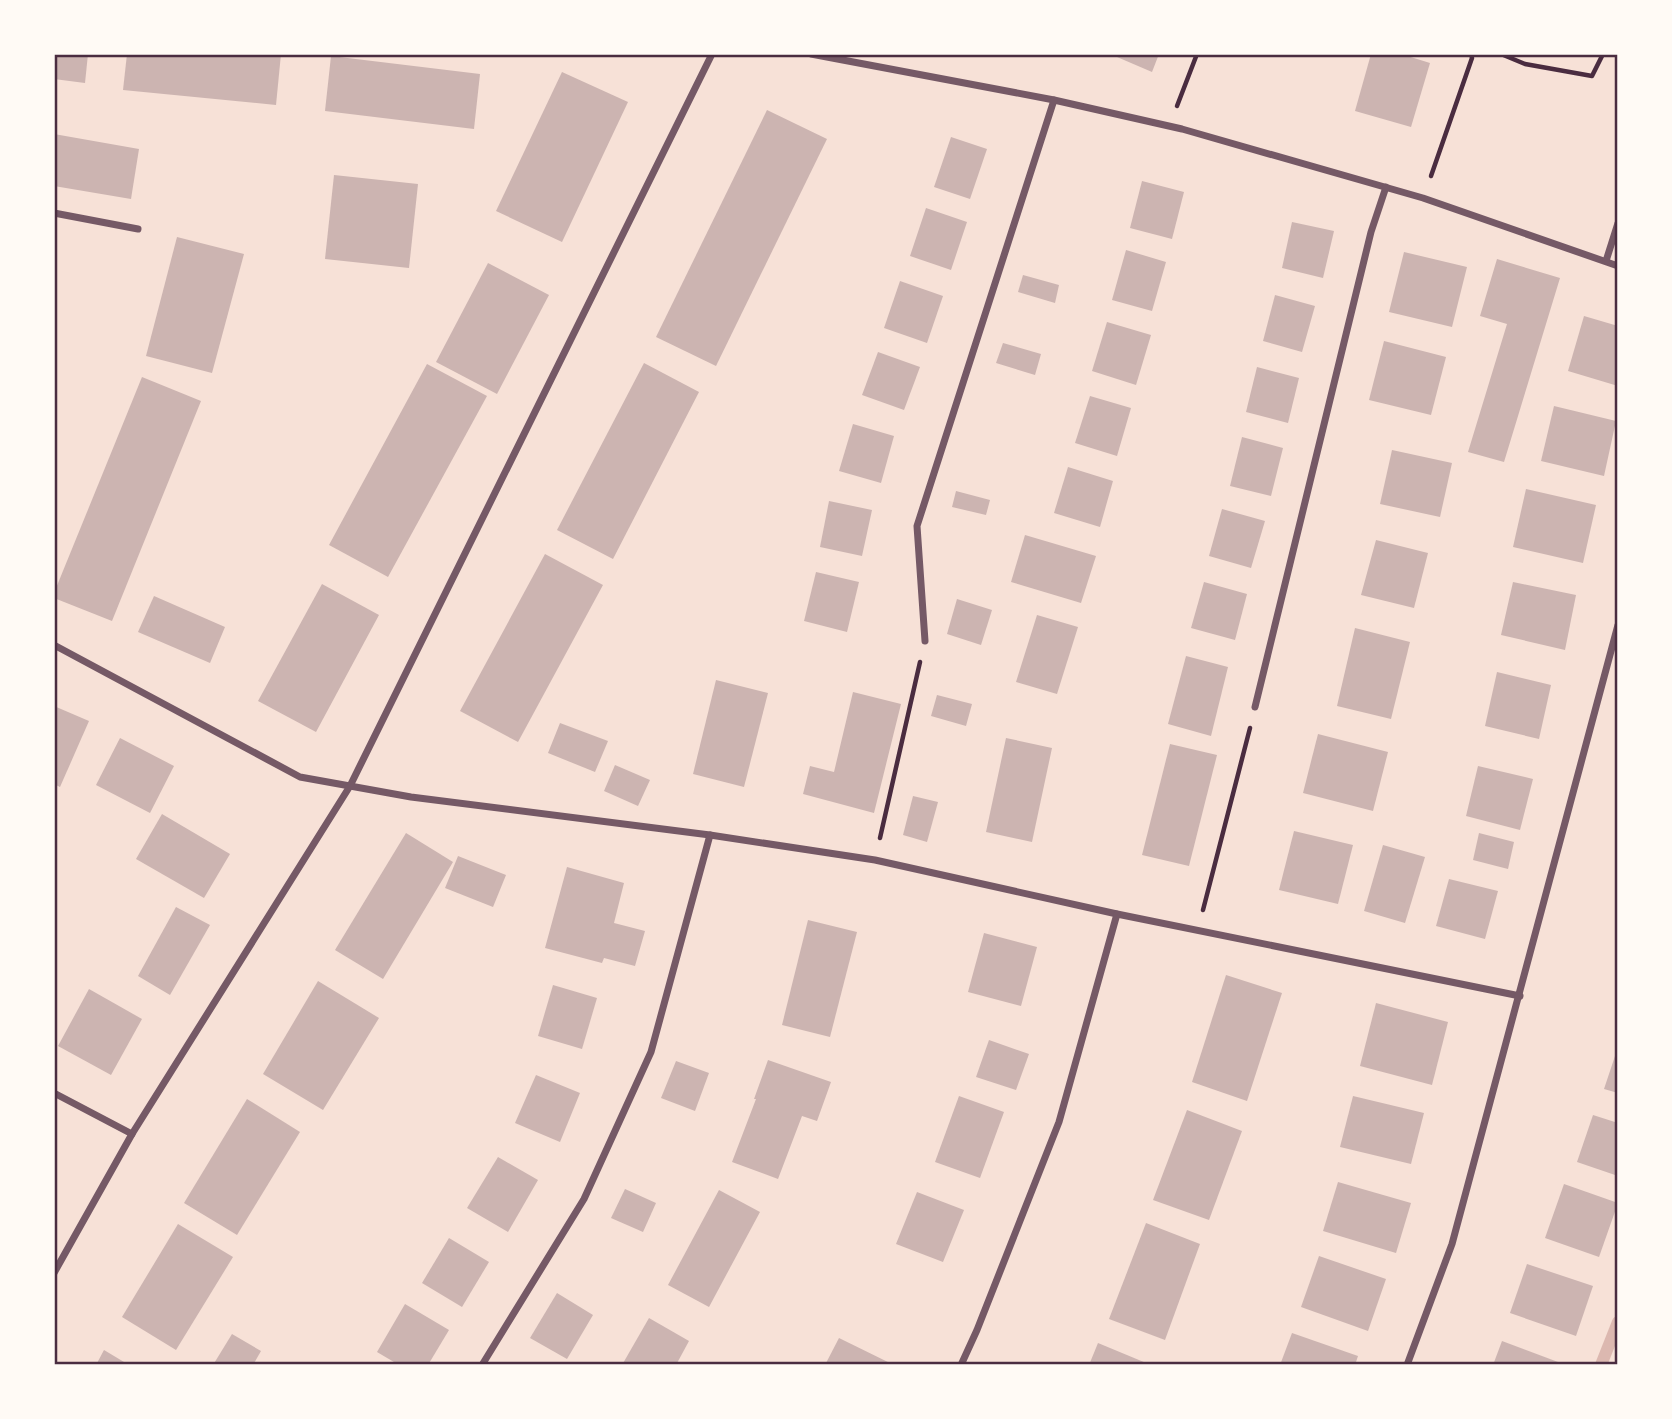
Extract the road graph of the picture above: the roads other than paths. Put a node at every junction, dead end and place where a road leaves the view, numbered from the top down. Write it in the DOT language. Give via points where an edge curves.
graph roads {
  1 [pos="712,54"];
  2 [pos="811,54"];
  3 [pos="1054,100"];
  4 [pos="1386,187"];
  5 [pos="54,213"];
  6 [pos="1618,223"];
  7 [pos="138,229"];
  8 [pos="1606,261"];
  9 [pos="1618,266"];
  10 [pos="1618,625"];
  11 [pos="925,641"];
  12 [pos="54,645"];
  13 [pos="1255,707"];
  14 [pos="351,786"];
  15 [pos="710,835"];
  16 [pos="1117,914"];
  17 [pos="1520,996"];
  18 [pos="54,1093"];
  19 [pos="132,1134"];
  20 [pos="54,1273"];
  21 [pos="482,1365"];
  22 [pos="961,1365"];
  23 [pos="1407,1365"];
  1 -- 14 [label="street"];
  2 -- 3 [label="street"];
  3 -- 4 [label="street" via="1170,126"];
  3 -- 11 [label="street" via="917,526"];
  4 -- 8 [label="street"];
  4 -- 13 [label="street" via="1371,232"];
  5 -- 7 [label="street"];
  6 -- 8 [label="street"];
  8 -- 9 [label="street"];
  10 -- 17 [label="street"];
  12 -- 14 [label="street" via="300,776"];
  14 -- 15 [label="street"];
  14 -- 19 [label="street"];
  15 -- 16 [label="street" via="875,860"];
  15 -- 21 [label="street" via="651,1052 584,1199"];
  16 -- 17 [label="street"];
  16 -- 22 [label="street" via="1059,1122"];
  17 -- 23 [label="street" via="1452,1244"];
  18 -- 19 [label="street"];
  19 -- 20 [label="street"];
}
